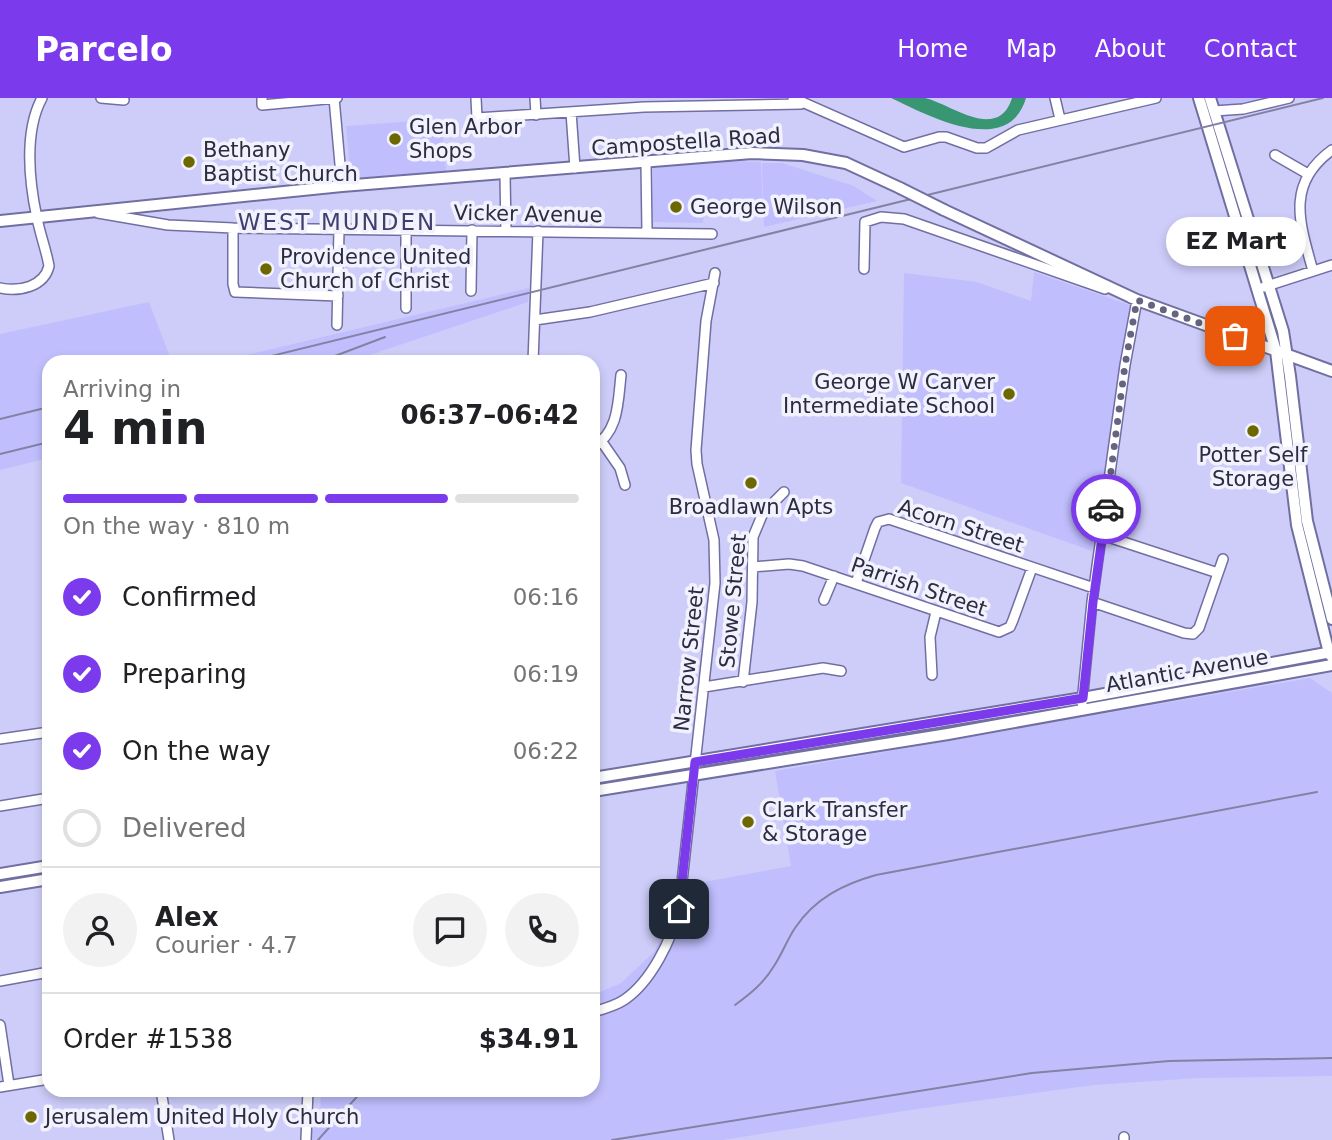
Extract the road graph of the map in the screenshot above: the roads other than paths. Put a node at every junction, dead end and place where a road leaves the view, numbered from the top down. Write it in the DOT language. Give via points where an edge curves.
graph roads {
  1 [pos="42,98"];
  2 [pos="101,98"];
  3 [pos="335,98"];
  4 [pos="476,98"];
  5 [pos="535,98"];
  6 [pos="793,98"];
  7 [pos="1055,98"];
  8 [pos="1156,98"];
  9 [pos="1199,98"];
  10 [pos="1210,98"];
  11 [pos="1289,98"];
  12 [pos="124,100"];
  13 [pos="262,101"];
  14 [pos="644,102"];
  15 [pos="720,102"];
  16 [pos="1120,102"];
  17 [pos="805,104"];
  18 [pos="1214,111"];
  19 [pos="571,112"];
  20 [pos="537,115"];
  21 [pos="1060,119"];
  22 [pos="1332,150"];
  23 [pos="1275,155"];
  24 [pos="646,162"];
  25 [pos="575,168"];
  26 [pos="1308,174"];
  27 [pos="505,175"];
  28 [pos="342,186"];
  29 [pos="93,212"];
  30 [pos="36,217"];
  31 [pos="0,222"];
  32 [pos="233,228"];
  33 [pos="339,229"];
  34 [pos="406,230"];
  35 [pos="472,230"];
  36 [pos="506,231"];
  37 [pos="538,231"];
  38 [pos="647,232"];
  39 [pos="712,234"];
  40 [pos="1332,265"];
  41 [pos="864,269"];
  42 [pos="1313,271"];
  43 [pos="1264,287"];
  44 [pos="0,288"];
  45 [pos="471,291"];
  46 [pos="338,296"];
  47 [pos="1137,300"];
  48 [pos="406,308"];
  49 [pos="535,320"];
  50 [pos="337,325"];
  51 [pos="1282,353"];
  52 [pos="533,355"];
  53 [pos="1332,371"];
  54 [pos="621,375"];
  55 [pos="600,441"];
  56 [pos="600,446"];
  57 [pos="1288,460"];
  58 [pos="625,485"];
  59 [pos="784,492"];
  60 [pos="1304,503"];
  61 [pos="1102,535"];
  62 [pos="1223,559"];
  63 [pos="753,567"];
  64 [pos="1032,568"];
  65 [pos="1218,573"];
  66 [pos="834,576"];
  67 [pos="856,583"];
  68 [pos="1094,588"];
  69 [pos="824,600"];
  70 [pos="1093,602"];
  71 [pos="936,612"];
  72 [pos="1332,619"];
  73 [pos="1331,657"];
  74 [pos="841,671"];
  75 [pos="932,675"];
  76 [pos="743,682"];
  77 [pos="704,687"];
  78 [pos="1082,704"];
  79 [pos="42,733"];
  80 [pos="0,739"];
  81 [pos="695,762"];
  82 [pos="694,775"];
  83 [pos="600,777"];
  84 [pos="600,790"];
  85 [pos="42,799"];
  86 [pos="0,806"];
  87 [pos="42,867"];
  88 [pos="0,874"];
  89 [pos="42,880"];
  90 [pos="0,887"];
  91 [pos="42,973"];
  92 [pos="0,981"];
  93 [pos="600,1010"];
  94 [pos="0,1025"];
  95 [pos="42,1080"];
  96 [pos="5,1086"];
  97 [pos="162,1097"];
  98 [pos="308,1097"];
  99 [pos="169,1140"];
  100 [pos="306,1140"];
  1 -- 30 [label="street" via="29,145"];
  2 -- 12 [label="street"];
  3 -- 13 [label="street"];
  3 -- 28 [label="street"];
  4 -- 20 [label="street" via="477,118"];
  5 -- 20 [label="street"];
  6 -- 17 [label="street"];
  7 -- 21 [label="street"];
  8 -- 16 [label="street"];
  9 -- 43 [label="main road"];
  10 -- 18 [label="main road"];
  11 -- 18 [label="street"];
  14 -- 15 [label="street"];
  14 -- 19 [label="street"];
  15 -- 17 [label="street"];
  16 -- 21 [label="street"];
  17 -- 21 [label="street" via="904,147 940,137 977,148 993,146 1018,130"];
  18 -- 43 [label="main road"];
  19 -- 20 [label="street"];
  19 -- 25 [label="street"];
  22 -- 26 [label="street"];
  23 -- 26 [label="street"];
  24 -- 25 [label="main road, Campostella Road"];
  24 -- 38 [label="street"];
  24 -- 47 [label="main road, Campostella Road, bridge" via="752,153 846,163"];
  25 -- 27 [label="main road, Campostella Road"];
  26 -- 42 [label="street" via="1298,212"];
  27 -- 28 [label="main road, Campostella Road"];
  27 -- 36 [label="street"];
  28 -- 29 [label="main road, Campostella Road"];
  29 -- 30 [label="main road, Campostella Road"];
  29 -- 32 [label="street, Vicker Avenue" via="168,225"];
  30 -- 31 [label="main road, Campostella Road"];
  30 -- 44 [label="street" via="47,255 47,274 28,287"];
  32 -- 33 [label="street, Vicker Avenue"];
  32 -- 46 [label="street" via="235,292"];
  33 -- 34 [label="street, Vicker Avenue"];
  33 -- 46 [label="street"];
  34 -- 35 [label="street, Vicker Avenue"];
  34 -- 48 [label="street"];
  35 -- 36 [label="street, Vicker Avenue"];
  35 -- 45 [label="street"];
  36 -- 37 [label="street, Vicker Avenue"];
  37 -- 38 [label="street, Vicker Avenue"];
  37 -- 49 [label="street"];
  38 -- 39 [label="street, Vicker Avenue"];
  40 -- 42 [label="street"];
  41 -- 47 [label="street" via="865,222 881,217 904,219"];
  42 -- 43 [label="street"];
  43 -- 51 [label="main road"];
  46 -- 50 [label="street"];
  47 -- 51 [label="main road, Campostella Road"];
  47 -- 61 [label="street"];
  49 -- 52 [label="street"];
  49 -- 77 [label="street, Narrow Street" via="590,312 714,278 706,320 697,440 715,566"];
  51 -- 53 [label="main road, Campostella Road"];
  51 -- 57 [label="main road"];
  51 -- 60 [label="main road"];
  54 -- 55 [label="street" via="616,420"];
  56 -- 58 [label="street" via="620,468"];
  57 -- 60 [label="main road"];
  57 -- 73 [label="main road" via="1301,549"];
  59 -- 63 [label="street, Stowe Street" via="757,523"];
  60 -- 72 [label="main road"];
  61 -- 65 [label="street"];
  61 -- 68 [label="street"];
  62 -- 65 [label="street"];
  63 -- 66 [label="street, Parrish Street" via="789,564"];
  63 -- 76 [label="street, Stowe Street"];
  64 -- 67 [label="street, Acorn Street" via="884,519 875,528"];
  64 -- 68 [label="street, Acorn Street"];
  64 -- 71 [label="street, Parrish Street" via="1010,627 1004,631"];
  65 -- 70 [label="street" via="1193,634"];
  66 -- 67 [label="street, Parrish Street"];
  66 -- 69 [label="street"];
  67 -- 71 [label="street, Parrish Street"];
  68 -- 70 [label="street"];
  70 -- 78 [label="street"];
  71 -- 75 [label="street" via="930,637"];
  73 -- 78 [label="main road, Atlantic Avenue"];
  74 -- 76 [label="street" via="823,668"];
  76 -- 77 [label="street"];
  77 -- 81 [label="street, Narrow Street"];
  78 -- 81 [label="main road, Atlantic Avenue"];
  78 -- 82 [label="main road, Atlantic Avenue" via="948,734"];
  79 -- 80 [label="street"];
  81 -- 82 [label="street, Narrow Street"];
  81 -- 83 [label="main road, Atlantic Avenue"];
  82 -- 84 [label="main road, Atlantic Avenue"];
  82 -- 93 [label="street, Narrow Street" via="679,909 668,942 634,992"];
  85 -- 86 [label="street"];
  87 -- 88 [label="main road"];
  89 -- 90 [label="main road"];
  91 -- 92 [label="street"];
  94 -- 96 [label="street"];
  95 -- 96 [label="street"];
  97 -- 99 [label="street"];
  98 -- 100 [label="street"];
}
